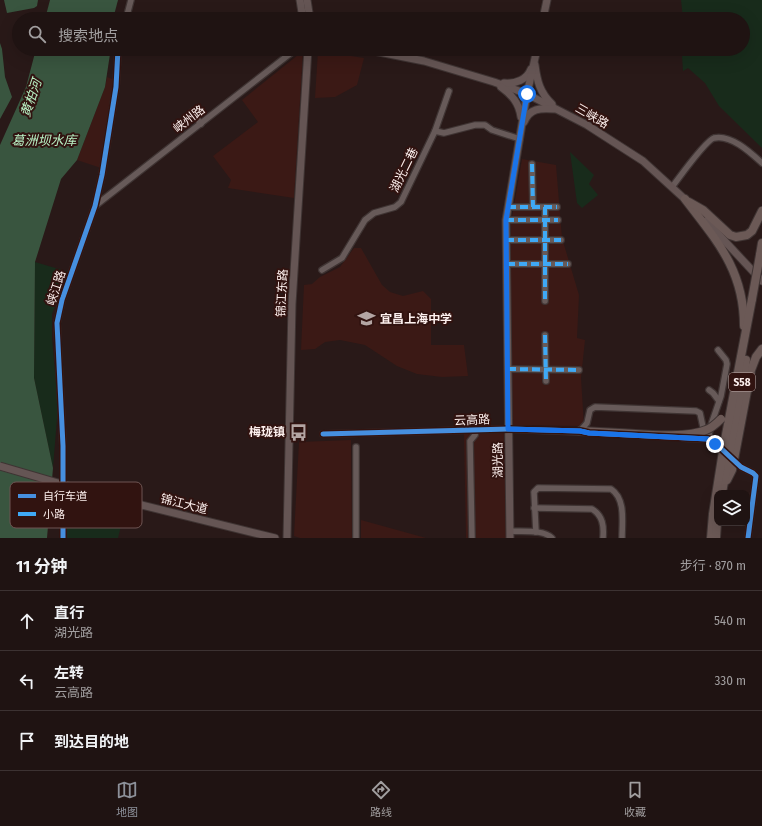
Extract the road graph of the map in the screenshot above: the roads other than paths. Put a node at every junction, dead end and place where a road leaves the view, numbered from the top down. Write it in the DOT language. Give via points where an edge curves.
graph roads {
  1 [pos="131,0"];
  2 [pos="300,0"];
  3 [pos="307,0"];
  4 [pos="547,0"];
  5 [pos="128,12"];
  6 [pos="302,12"];
  7 [pos="309,12"];
  8 [pos="544,12"];
  9 [pos="118,56"];
  10 [pos="287,56"];
  11 [pos="308,56"];
  12 [pos="399,56"];
  13 [pos="536,56"];
  14 [pos="535,59"];
  15 [pos="494,82"];
  16 [pos="449,90"];
  17 [pos="527,94"];
  18 [pos="558,110"];
  19 [pos="192,112"];
  20 [pos="201,124"];
  21 [pos="522,125"];
  22 [pos="435,131"];
  23 [pos="520,139"];
  24 [pos="762,163"];
  25 [pos="532,164"];
  26 [pos="672,187"];
  27 [pos="685,199"];
  28 [pos="95,206"];
  29 [pos="508,207"];
  30 [pos="533,207"];
  31 [pos="545,207"];
  32 [pos="557,207"];
  33 [pos="762,211"];
  34 [pos="506,220"];
  35 [pos="545,220"];
  36 [pos="558,220"];
  37 [pos="506,240"];
  38 [pos="545,240"];
  39 [pos="561,240"];
  40 [pos="762,243"];
  41 [pos="507,264"];
  42 [pos="545,264"];
  43 [pos="568,264"];
  44 [pos="322,270"];
  45 [pos="762,273"];
  46 [pos="762,281"];
  47 [pos="754,300"];
  48 [pos="545,301"];
  49 [pos="545,335"];
  50 [pos="744,343"];
  51 [pos="762,349"];
  52 [pos="718,350"];
  53 [pos="508,369"];
  54 [pos="546,370"];
  55 [pos="579,370"];
  56 [pos="546,381"];
  57 [pos="709,390"];
  58 [pos="733,395"];
  59 [pos="719,401"];
  60 [pos="702,427"];
  61 [pos="508,429"];
  62 [pos="476,430"];
  63 [pos="580,431"];
  64 [pos="323,434"];
  65 [pos="708,439"];
  66 [pos="715,444"];
  67 [pos="356,447"];
  68 [pos="0,466"];
  69 [pos="741,467"];
  70 [pos="55,482"];
  71 [pos="63,482"];
  72 [pos="723,490"];
  73 [pos="723,490"];
  74 [pos="142,505"];
  75 [pos="534,508"];
  76 [pos="718,526"];
  77 [pos="62,528"];
  78 [pos="536,532"];
  79 [pos="510,535"];
  80 [pos="62,538"];
  81 [pos="275,538"];
  82 [pos="287,538"];
  83 [pos="356,538"];
  84 [pos="472,538"];
  85 [pos="552,538"];
  86 [pos="603,538"];
  87 [pos="622,538"];
  88 [pos="711,538"];
  89 [pos="716,538"];
  90 [pos="748,538"];
  1 -- 5 [label="street"];
  2 -- 6 [label="main road"];
  3 -- 7 [label="main road"];
  4 -- 8 [label="main road"];
  9 -- 28 [label="street, 峡江路" via="116,88"];
  10 -- 20 [label="street, 峡州路"];
  11 -- 82 [label="main road, 锦江东路" via="292,304"];
  12 -- 15 [label="main road, 三峡路"];
  13 -- 14 [label="main road, 湖光路"];
  14 -- 15 [label="main road" via="530,72 522,80 511,83"];
  14 -- 17 [label="main road, 湖光路"];
  14 -- 18 [label="main road" via="540,90"];
  15 -- 17 [label="main road, 三峡路"];
  15 -- 21 [label="main road" via="515,100 520,110"];
  16 -- 22 [label="street, 湖光二巷"];
  17 -- 18 [label="main road, 三峡路"];
  17 -- 21 [label="main road, 湖光路"];
  18 -- 21 [label="main road" via="534,110 527,115"];
  18 -- 26 [label="main road, 三峡路" via="587,125 643,161"];
  19 -- 20 [label="street"];
  20 -- 28 [label="street, 峡州路"];
  21 -- 23 [label="main road, 湖光路"];
  22 -- 23 [label="street" via="444,133 485,125 492,130"];
  22 -- 44 [label="street, 湖光二巷" via="401,202 395,207 374,213 365,220 342,258"];
  23 -- 29 [label="main road, 湖光路"];
  24 -- 26 [label="street" via="740,145 728,139 714,138 701,150"];
  25 -- 30 [label="street"];
  26 -- 27 [label="main road, 三峡路"];
  27 -- 33 [label="highway" via="736,237 752,231"];
  27 -- 46 [label="main road, 三峡路"];
  27 -- 50 [label="highway" via="734,270 744,320"];
  28 -- 71 [label="street, 峡江路" via="62,300 57,323"];
  29 -- 30 [label="street"];
  29 -- 34 [label="main road, 湖光路"];
  30 -- 31 [label="street"];
  31 -- 32 [label="street"];
  31 -- 35 [label="street"];
  34 -- 35 [label="street"];
  34 -- 37 [label="main road, 湖光路"];
  35 -- 36 [label="street"];
  35 -- 38 [label="street"];
  37 -- 38 [label="street"];
  37 -- 41 [label="main road, 湖光路"];
  38 -- 39 [label="street"];
  38 -- 42 [label="street"];
  40 -- 47 [label="highway, S58, bridge"];
  41 -- 42 [label="street"];
  41 -- 53 [label="main road, 湖光路"];
  42 -- 43 [label="street"];
  42 -- 48 [label="street"];
  45 -- 47 [label="highway, S58"];
  47 -- 50 [label="highway, S58"];
  47 -- 72 [label="highway, S58"];
  49 -- 54 [label="street"];
  50 -- 58 [label="highway, S58"];
  51 -- 73 [label="highway" via="751,370 732,470"];
  52 -- 59 [label="street" via="727,364"];
  53 -- 54 [label="street"];
  53 -- 61 [label="main road, 湖光路"];
  54 -- 55 [label="street"];
  54 -- 56 [label="street"];
  57 -- 59 [label="street"];
  58 -- 63 [label="highway, bridge" via="726,413 713,427 693,434"];
  58 -- 88 [label="highway, S58"];
  59 -- 65 [label="street"];
  60 -- 63 [label="street" via="700,414 696,411 595,407 590,410 587,423"];
  61 -- 62 [label="street, 云高路"];
  61 -- 63 [label="street, 云高路"];
  61 -- 79 [label="main road, 湖光路"];
  62 -- 64 [label="street, 云高路"];
  62 -- 84 [label="street" via="470,441"];
  63 -- 65 [label="street, 云高路"];
  65 -- 66 [label="street"];
  67 -- 83 [label="street"];
  68 -- 70 [label="main road, 锦江大道, bridge"];
  69 -- 90 [label="street" via="756,476"];
  74 -- 81 [label="main road, 锦江大道, bridge"];
  75 -- 78 [label="street"];
  75 -- 86 [label="street" via="592,509 602,519"];
  75 -- 87 [label="street" via="534,492 538,488 611,489 616,492 620,501"];
  76 -- 89 [label="highway"];
  77 -- 80 [label="street, 峡江路"];
  78 -- 79 [label="street"];
  78 -- 85 [label="street" via="548,534"];
}
